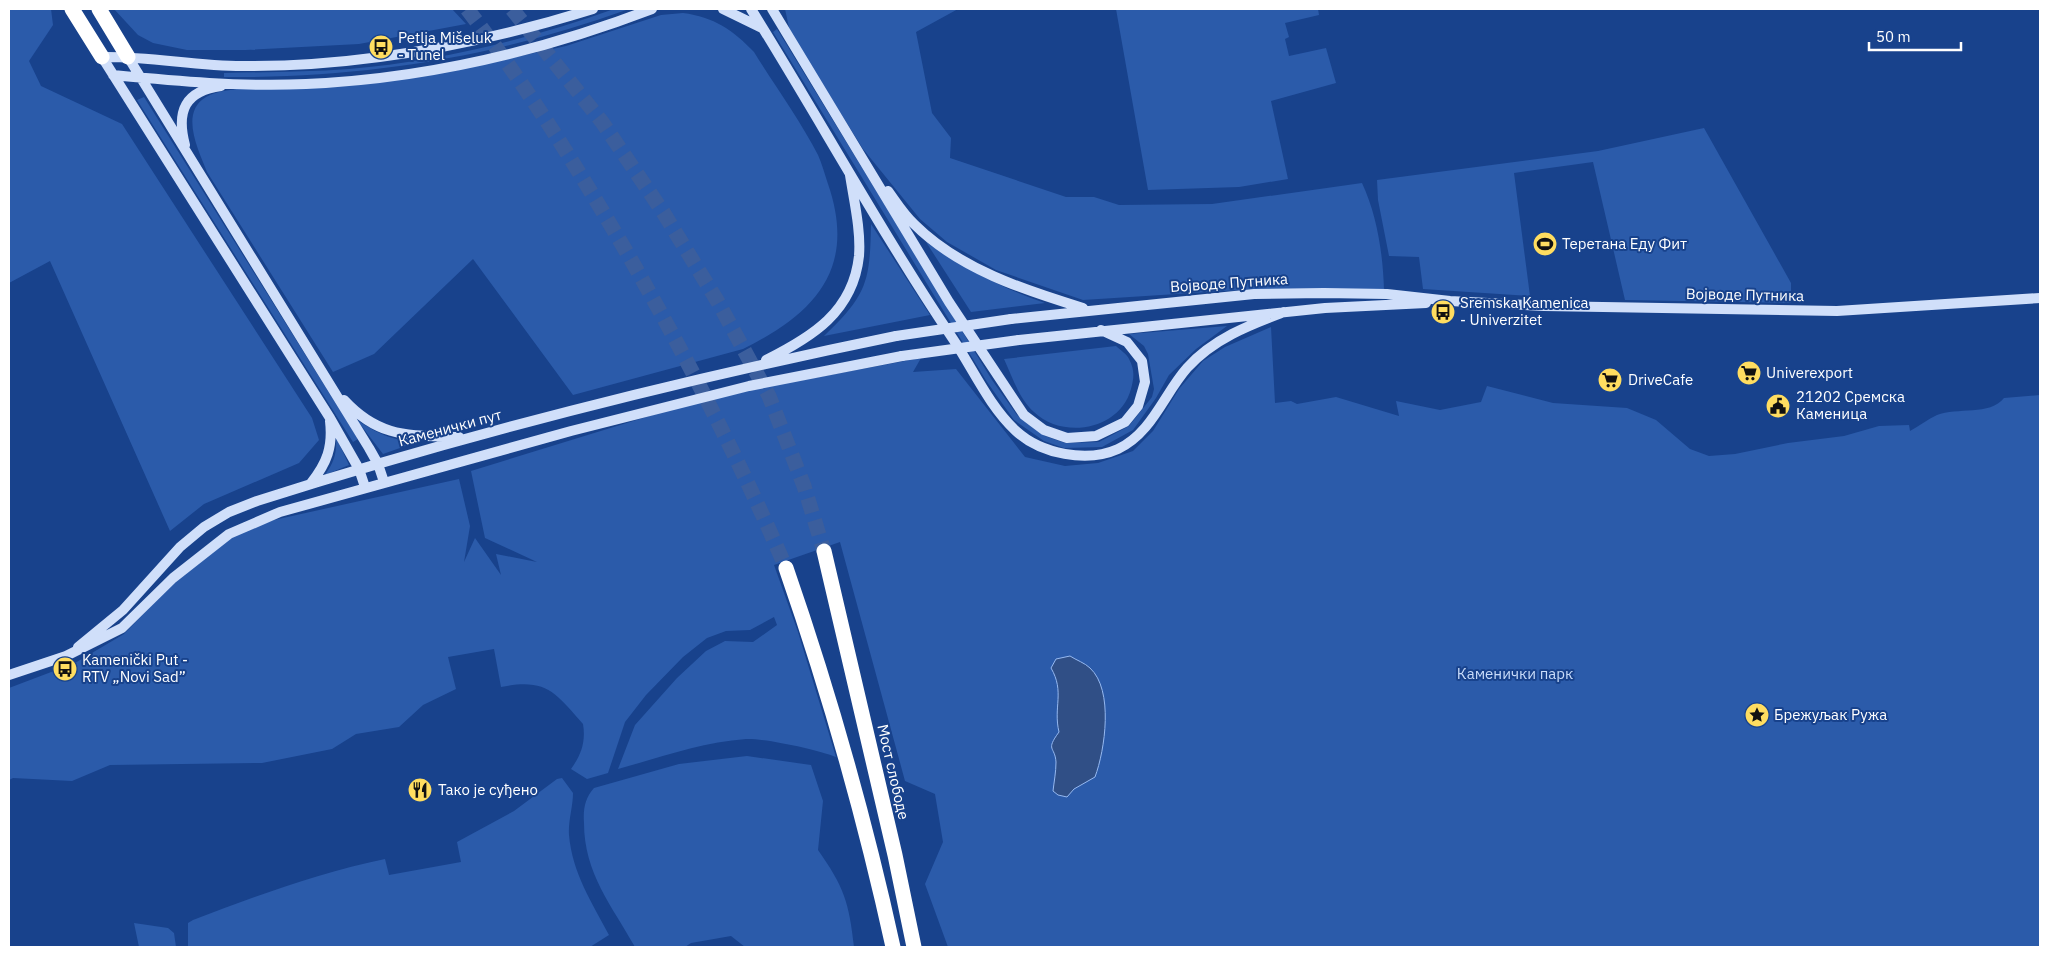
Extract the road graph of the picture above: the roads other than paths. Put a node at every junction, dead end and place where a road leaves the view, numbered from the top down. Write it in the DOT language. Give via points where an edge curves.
graph roads {
  1 [pos="72,9"];
  2 [pos="99,9"];
  3 [pos="593,9"];
  4 [pos="652,9"];
  5 [pos="723,9"];
  6 [pos="751,9"];
  7 [pos="772,9"];
  8 [pos="779,9"];
  9 [pos="781,24"];
  10 [pos="762,28"];
  11 [pos="102,57"];
  12 [pos="128,57"];
  13 [pos="113,75"];
  14 [pos="142,78"];
  15 [pos="241,83"];
  16 [pos="188,155"];
  17 [pos="860,156"];
  18 [pos="849,169"];
  19 [pos="2040,298"];
  20 [pos="1450,301"];
  21 [pos="1089,310"];
  22 [pos="1284,312"];
  23 [pos="1101,330"];
  24 [pos="896,336"];
  25 [pos="902,356"];
  26 [pos="751,368"];
  27 [pos="327,381"];
  28 [pos="330,418"];
  29 [pos="467,437"];
  30 [pos="378,464"];
  31 [pos="359,469"];
  32 [pos="384,482"];
  33 [pos="311,484"];
  34 [pos="365,487"];
  35 [pos="824,551"];
  36 [pos="786,568"];
  37 [pos="66,656"];
  38 [pos="9,675"];
  39 [pos="893,947"];
  40 [pos="914,947"];
  1 -- 11 [label="highway"];
  2 -- 12 [label="highway"];
  3 -- 12 [label="main road" via="459,44 383,57 242,66"];
  4 -- 15 [label="main road" via="554,41 460,64 366,79 305,84"];
  5 -- 10 [label="main road"];
  6 -- 10 [label="main road"];
  7 -- 9 [label="main road"];
  8 -- 9 [label="main road"];
  9 -- 17 [label="main road"];
  10 -- 18 [label="main road"];
  11 -- 12 [label="main road"];
  11 -- 13 [label="main road"];
  12 -- 14 [label="main road"];
  13 -- 14 [label="main road"];
  13 -- 28 [label="main road"];
  14 -- 15 [label="main road"];
  14 -- 16 [label="main road"];
  15 -- 16 [label="main road" via="209,88 191,98 183,109 181,121"];
  16 -- 27 [label="main road"];
  17 -- 21 [label="main road" via="914,224 942,247 992,276 1035,294"];
  17 -- 23 [label="main road" via="986,359 1024,415 1044,430 1067,438 1096,436 1125,422 1138,406 1145,382 1142,361 1127,342"];
  18 -- 22 [label="main road" via="990,400 1017,432 1045,450 1080,456 1117,449 1138,436 1188,367 1209,348 1250,324"];
  18 -- 26 [label="main road" via="859,256 854,279 844,300 833,317 816,332"];
  19 -- 20 [label="main road, Војводе Путника" via="1836,311 1619,308"];
  20 -- 21 [label="main road, Војводе Путника" via="1378,293 1254,294"];
  20 -- 22 [label="main road, Војводе Путника"];
  21 -- 24 [label="main road, Војводе Путника, bridge"];
  22 -- 23 [label="main road, Војводе Путника"];
  23 -- 25 [label="main road, Војводе Путника, bridge"];
  24 -- 26 [label="main road, Каменички пут"];
  25 -- 32 [label="main road, Каменички пут" via="740,389"];
  26 -- 29 [label="main road, Каменички пут"];
  27 -- 29 [label="main road" via="364,419 382,430 410,435"];
  27 -- 30 [label="main road"];
  28 -- 31 [label="main road"];
  28 -- 33 [label="main road" via="330,454"];
  29 -- 30 [label="main road, Каменички пут"];
  30 -- 31 [label="main road, Каменички пут"];
  30 -- 32 [label="main road"];
  31 -- 33 [label="main road, Каменички пут"];
  31 -- 34 [label="main road"];
  32 -- 34 [label="main road, Каменички пут"];
  33 -- 37 [label="main road, Каменички пут" via="229,512 204,527 180,547 123,610"];
  34 -- 37 [label="main road, Каменички пут" via="280,512 229,534 173,578 122,628"];
  35 -- 40 [label="highway, Мост слободе"];
  36 -- 39 [label="highway" via="856,797"];
  37 -- 38 [label="main road, Каменички пут"];
}
